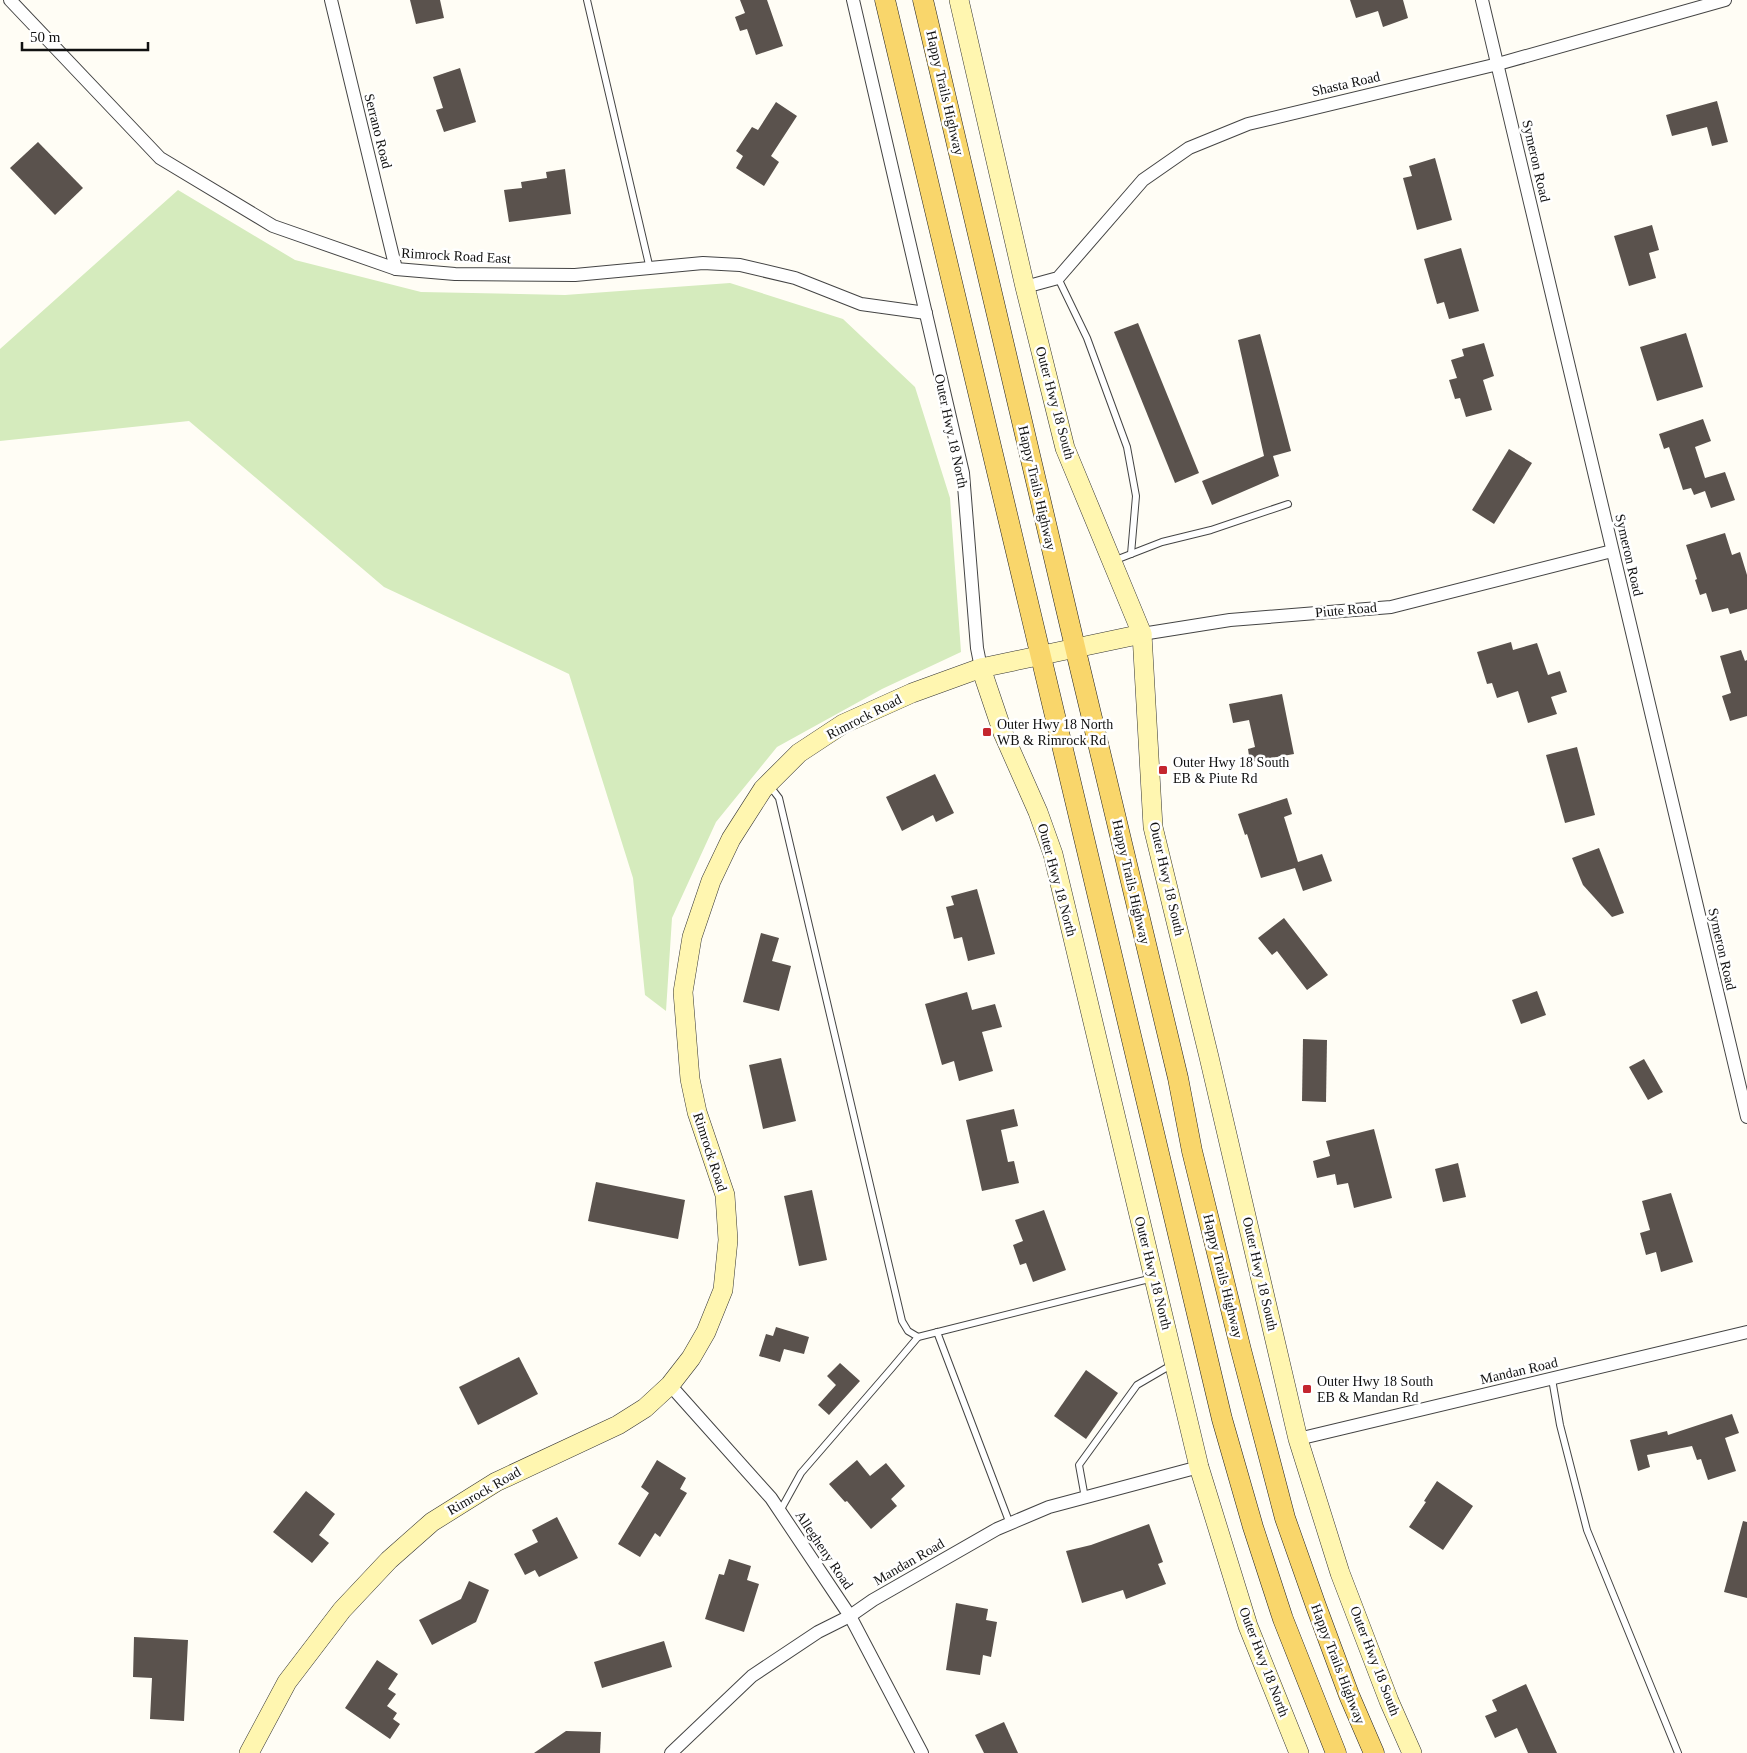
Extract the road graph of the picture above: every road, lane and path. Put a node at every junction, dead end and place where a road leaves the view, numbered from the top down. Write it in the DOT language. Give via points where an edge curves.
graph roads {
  1 [pos="10,0"];
  2 [pos="331,0"];
  3 [pos="587,0"];
  4 [pos="852,0"];
  5 [pos="885,0"];
  6 [pos="923,0"];
  7 [pos="959,0"];
  8 [pos="1482,0"];
  9 [pos="1725,0"];
  10 [pos="1498,64"];
  11 [pos="650,268"];
  12 [pos="396,269"];
  13 [pos="1058,278"];
  14 [pos="1025,287"];
  15 [pos="926,313"];
  16 [pos="1288,504"];
  17 [pos="1612,551"];
  18 [pos="1131,554"];
  19 [pos="1112,561"];
  20 [pos="1142,634"];
  21 [pos="1075,648"];
  22 [pos="1040,655"];
  23 [pos="981,668"];
  24 [pos="768,784"];
  25 [pos="1747,1117"];
  26 [pos="1154,1278"];
  27 [pos="937,1332"];
  28 [pos="1747,1332"];
  29 [pos="918,1337"];
  30 [pos="1175,1363"];
  31 [pos="1552,1378"];
  32 [pos="670,1385"];
  33 [pos="1298,1439"];
  34 [pos="1199,1467"];
  35 [pos="1085,1498"];
  36 [pos="780,1511"];
  37 [pos="1010,1524"];
  38 [pos="850,1616"];
  39 [pos="249,1753"];
  40 [pos="671,1753"];
  41 [pos="922,1753"];
  42 [pos="1299,1753"];
  43 [pos="1336,1753"];
  44 [pos="1374,1753"];
  45 [pos="1412,1753"];
  46 [pos="1678,1753"];
  1 -- 12 [label="street, Rimrock Road East" via="160,158 273,226"];
  2 -- 12 [label="street, Serrano Road"];
  3 -- 11 [label="lane"];
  4 -- 15 [label="street, Outer Hwy 18 North"];
  5 -- 22 [label="main road"];
  6 -- 21 [label="main road, Happy Trails Highway"];
  7 -- 14 [label="street, Outer Hwy 18 South"];
  8 -- 10 [label="street, Symeron Road"];
  9 -- 10 [label="street, Shasta Road"];
  10 -- 13 [label="street, Shasta Road" via="1248,124 1189,148 1143,180"];
  10 -- 17 [label="street, Symeron Road"];
  11 -- 12 [label="street, Rimrock Road East" via="576,275 455,274"];
  11 -- 15 [label="street, Rimrock Road East" via="703,263 740,266 795,278 861,304"];
  13 -- 14 [label="street"];
  13 -- 18 [label="lane" via="1087,338 1127,447 1136,496"];
  14 -- 19 [label="street, Outer Hwy 18 South" via="1065,448"];
  15 -- 23 [label="street, Outer Hwy 18 North" via="963,473"];
  16 -- 18 [label="lane"];
  17 -- 20 [label="street, Piute Road" via="1391,606 1230,620"];
  17 -- 25 [label="street, Symeron Road"];
  18 -- 19 [label="lane"];
  19 -- 20 [label="street, Outer Hwy 18 South"];
  20 -- 21 [label="street, Piute Road"];
  20 -- 33 [label="street, Outer Hwy 18 South" via="1153,827"];
  21 -- 22 [label="street, Rimrock Road"];
  21 -- 44 [label="main road, Happy Trails Highway" via="1231,1312 1286,1518 1322,1624"];
  22 -- 23 [label="street, Rimrock Road"];
  22 -- 43 [label="main road" via="1222,1420 1283,1618"];
  23 -- 24 [label="street, Rimrock Road" via="912,693 844,724 799,753"];
  23 -- 26 [label="street, Outer Hwy 18 North" via="1003,733 1038,812 1052,854"];
  24 -- 29 [label="lane" via="779,798 902,1321 908,1331"];
  24 -- 32 [label="street, Rimrock Road" via="730,839 710,886 689,955 683,992 690,1079 697,1112 725,1195 728,1240 723,1290 701,1341"];
  26 -- 27 [label="lane"];
  26 -- 30 [label="street, Outer Hwy 18 North"];
  27 -- 29 [label="lane"];
  27 -- 37 [label="lane"];
  28 -- 31 [label="street, Mandan Road"];
  29 -- 36 [label="lane" via="801,1473"];
  30 -- 34 [label="street, Outer Hwy 18 North"];
  30 -- 35 [label="lane" via="1137,1385 1079,1465"];
  31 -- 33 [label="street, Mandan Road"];
  31 -- 46 [label="lane" via="1560,1425 1588,1530"];
  32 -- 36 [label="street, Allegheny Road"];
  32 -- 39 [label="street, Rimrock Road" via="618,1425 496,1482 432,1522 389,1560 342,1610 287,1682"];
  33 -- 45 [label="street, Outer Hwy 18 South" via="1340,1572"];
  34 -- 35 [label="street, Mandan Road"];
  34 -- 42 [label="street, Outer Hwy 18 North" via="1248,1626"];
  35 -- 37 [label="street, Mandan Road" via="1049,1507"];
  36 -- 38 [label="street, Allegheny Road"];
  37 -- 38 [label="street, Mandan Road"];
  38 -- 40 [label="street, Mandan Road" via="818,1632 752,1676"];
  38 -- 41 [label="street, Allegheny Road"];
}
